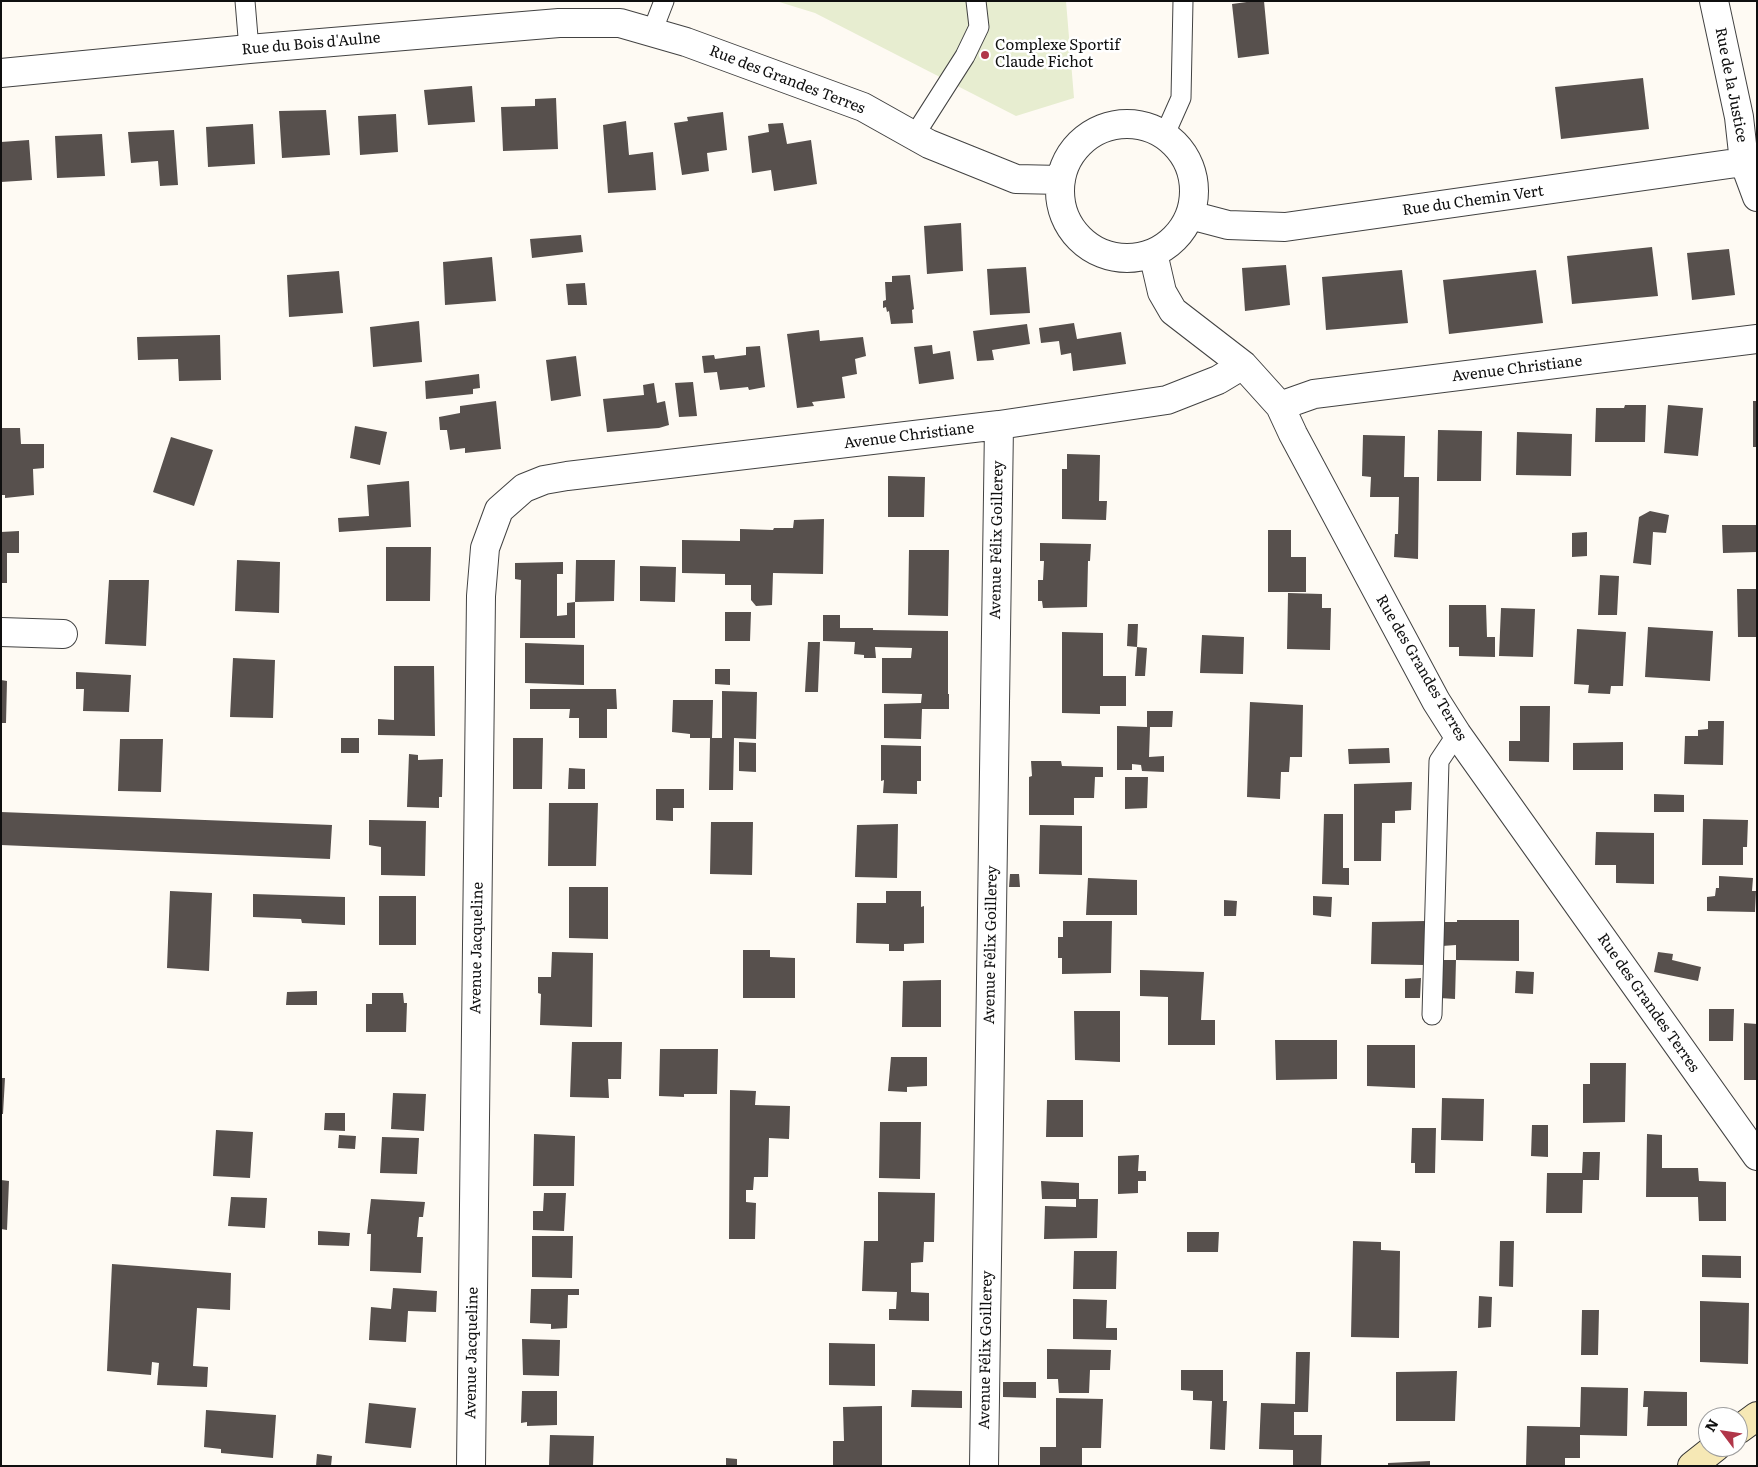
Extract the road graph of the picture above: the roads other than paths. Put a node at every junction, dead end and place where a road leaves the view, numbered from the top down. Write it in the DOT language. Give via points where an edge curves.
graph roads {
  1 [pos="245,1"];
  2 [pos="664,1"];
  3 [pos="976,1"];
  4 [pos="1183,1"];
  5 [pos="1714,1"];
  6 [pos="620,24"];
  7 [pos="652,32"];
  8 [pos="249,49"];
  9 [pos="1,73"];
  10 [pos="1165,134"];
  11 [pos="914,136"];
  12 [pos="1750,161"];
  13 [pos="1061,180"];
  14 [pos="1757,197"];
  15 [pos="1190,215"];
  16 [pos="1154,253"];
  17 [pos="1757,338"];
  18 [pos="1243,364"];
  19 [pos="1280,406"];
  20 [pos="999,425"];
  21 [pos="567,476"];
  22 [pos="1,632"];
  23 [pos="63,634"];
  24 [pos="1457,734"];
  25 [pos="1432,1015"];
  26 [pos="1757,1156"];
  27 [pos="1703,1457"];
  28 [pos="471,1466"];
  29 [pos="984,1466"];
  30 [pos="1692,1466"];
  1 -- 8 [label="lane"];
  2 -- 7 [label="lane"];
  3 -- 11 [label="lane" via="979,27 965,56"];
  4 -- 10 [label="lane" via="1181,98"];
  5 -- 12 [label="street, Rue de la Justice"];
  6 -- 7 [label="street, Rue des Grandes Terres"];
  6 -- 8 [label="street, Rue du Bois d'Aulne" via="559,23"];
  7 -- 11 [label="street, Rue des Grandes Terres" via="864,107"];
  8 -- 9 [label="street, Rue du Bois d'Aulne"];
  10 -- 13 [label="street" via="1145,125 1123,123 1101,128 1082,141 1068,158"];
  10 -- 15 [label="street" via="1182,150 1192,170 1195,193"];
  11 -- 13 [label="street, Rue des Grandes Terres" via="1016,179"];
  12 -- 14 [label="street, Rue de la Justice"];
  12 -- 15 [label="street, Rue du Chemin Vert" via="1285,228 1228,225"];
  13 -- 16 [label="street" via="1061,201 1067,220 1079,238 1096,250 1115,257"];
  15 -- 16 [label="street" via="1169,244"];
  16 -- 18 [label="street, Rue des Grandes Terres" via="1162,292 1173,311"];
  17 -- 19 [label="street, Avenue Christiane" via="1314,394"];
  18 -- 19 [label="street, Rue des Grandes Terres"];
  18 -- 20 [label="street, Avenue Christiane" via="1218,380 1167,400"];
  19 -- 24 [label="street, Rue des Grandes Terres" via="1431,692"];
  20 -- 21 [label="street, Avenue Christiane"];
  20 -- 29 [label="street, Avenue Félix Goillerey"];
  21 -- 28 [label="street, Avenue Jacqueline" via="524,488 499,510 485,548 481,596"];
  22 -- 23 [label="street"];
  24 -- 25 [label="lane" via="1439,761"];
  24 -- 26 [label="street, Rue des Grandes Terres"];
  27 -- 30 [label="main road"];
}
